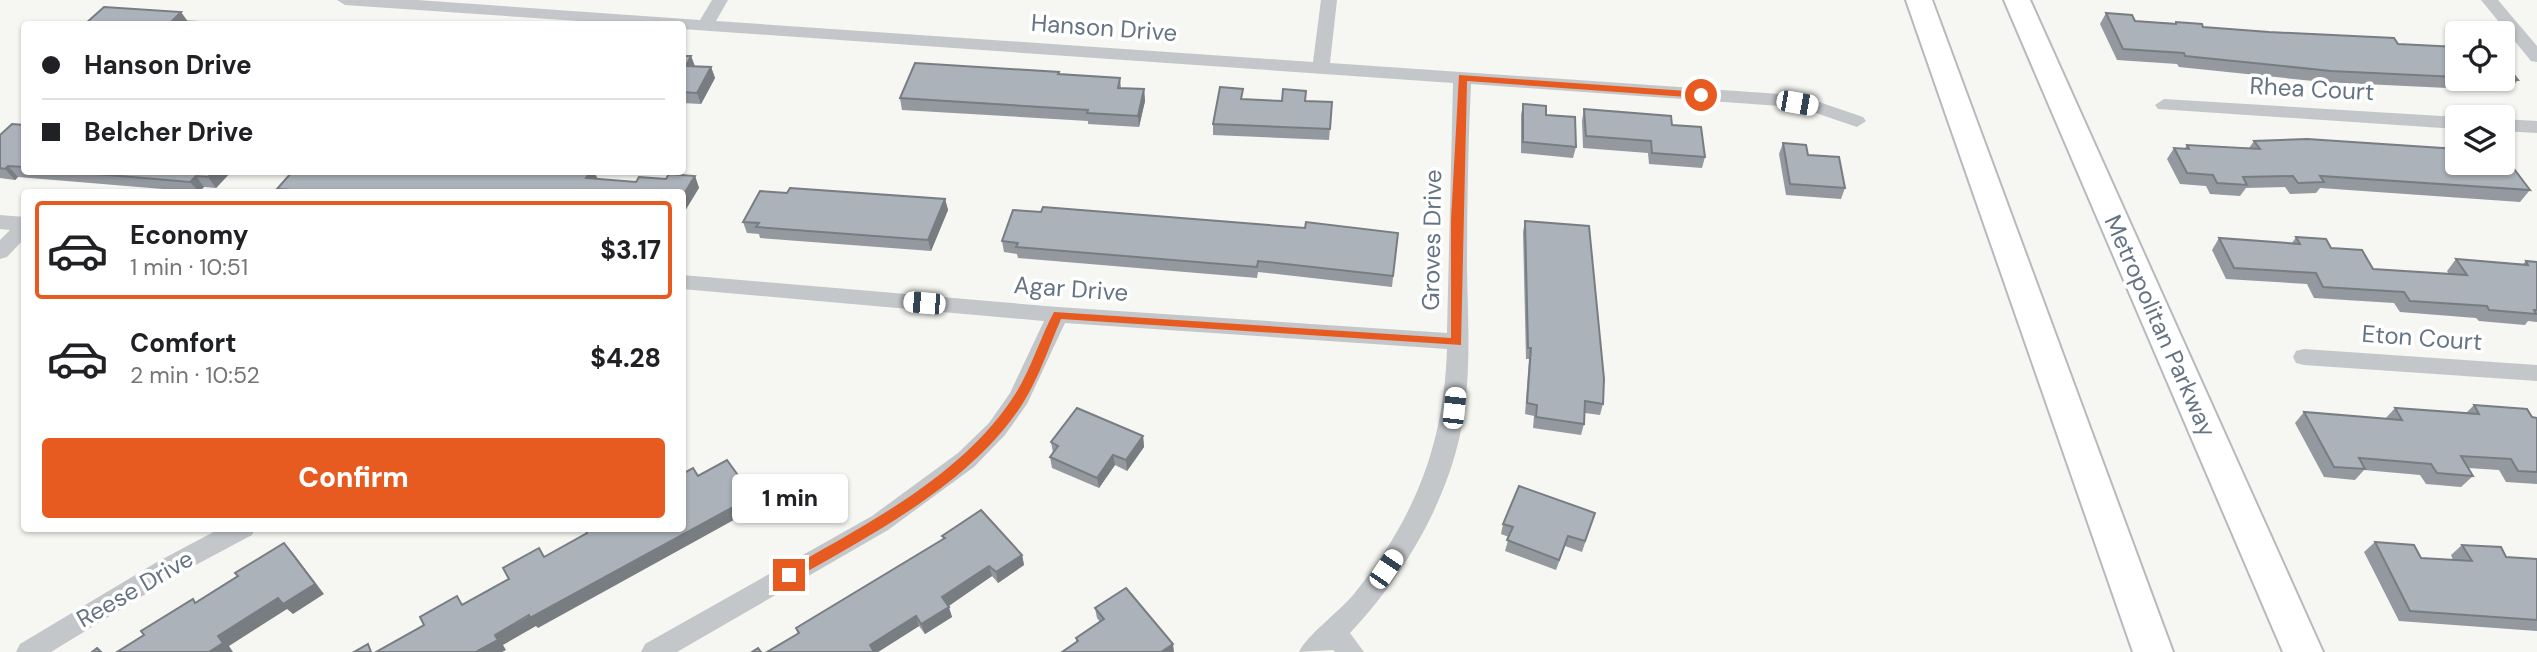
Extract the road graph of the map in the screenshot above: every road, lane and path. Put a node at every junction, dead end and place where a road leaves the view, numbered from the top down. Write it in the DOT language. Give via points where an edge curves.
graph roads {
  1 [pos="345,0"];
  2 [pos="720,0"];
  3 [pos="1329,0"];
  4 [pos="1919,0"];
  5 [pos="2017,0"];
  6 [pos="2489,0"];
  7 [pos="647,21"];
  8 [pos="686,24"];
  9 [pos="705,25"];
  10 [pos="2537,58"];
  11 [pos="1321,68"];
  12 [pos="1462,78"];
  13 [pos="2164,105"];
  14 [pos="1857,121"];
  15 [pos="2445,121"];
  16 [pos="2515,126"];
  17 [pos="2537,127"];
  18 [pos="0,222"];
  19 [pos="21,225"];
  20 [pos="21,228"];
  21 [pos="0,252"];
  22 [pos="686,282"];
  23 [pos="1058,315"];
  24 [pos="1457,342"];
  25 [pos="2304,357"];
  26 [pos="2537,373"];
  27 [pos="236,532"];
  28 [pos="1343,643"];
  29 [pos="29,652"];
  30 [pos="654,652"];
  31 [pos="1312,652"];
  32 [pos="2153,652"];
  33 [pos="2303,652"];
  1 -- 7 [label="street, Hanson Drive"];
  2 -- 9 [label="street"];
  3 -- 11 [label="street"];
  4 -- 32 [label="main road"];
  5 -- 33 [label="main road, Metropolitan Parkway"];
  6 -- 10 [label="street"];
  8 -- 9 [label="street, Hanson Drive"];
  9 -- 11 [label="street, Hanson Drive"];
  11 -- 12 [label="street, Hanson Drive"];
  12 -- 14 [label="street, Hanson Drive" via="1781,100"];
  12 -- 24 [label="street, Groves Drive"];
  13 -- 15 [label="street, Rhea Court"];
  16 -- 17 [label="street"];
  18 -- 19 [label="street"];
  20 -- 21 [label="street"];
  22 -- 23 [label="street, Agar Drive"];
  23 -- 24 [label="street, Agar Drive"];
  23 -- 30 [label="street" via="1019,398 967,460 880,523"];
  24 -- 28 [label="street, Groves Drive" via="1454,408 1439,467 1398,552"];
  25 -- 26 [label="street, Eton Court"];
  27 -- 29 [label="street, Reese Drive"];
  28 -- 31 [label="street, Groves Drive"];
}
